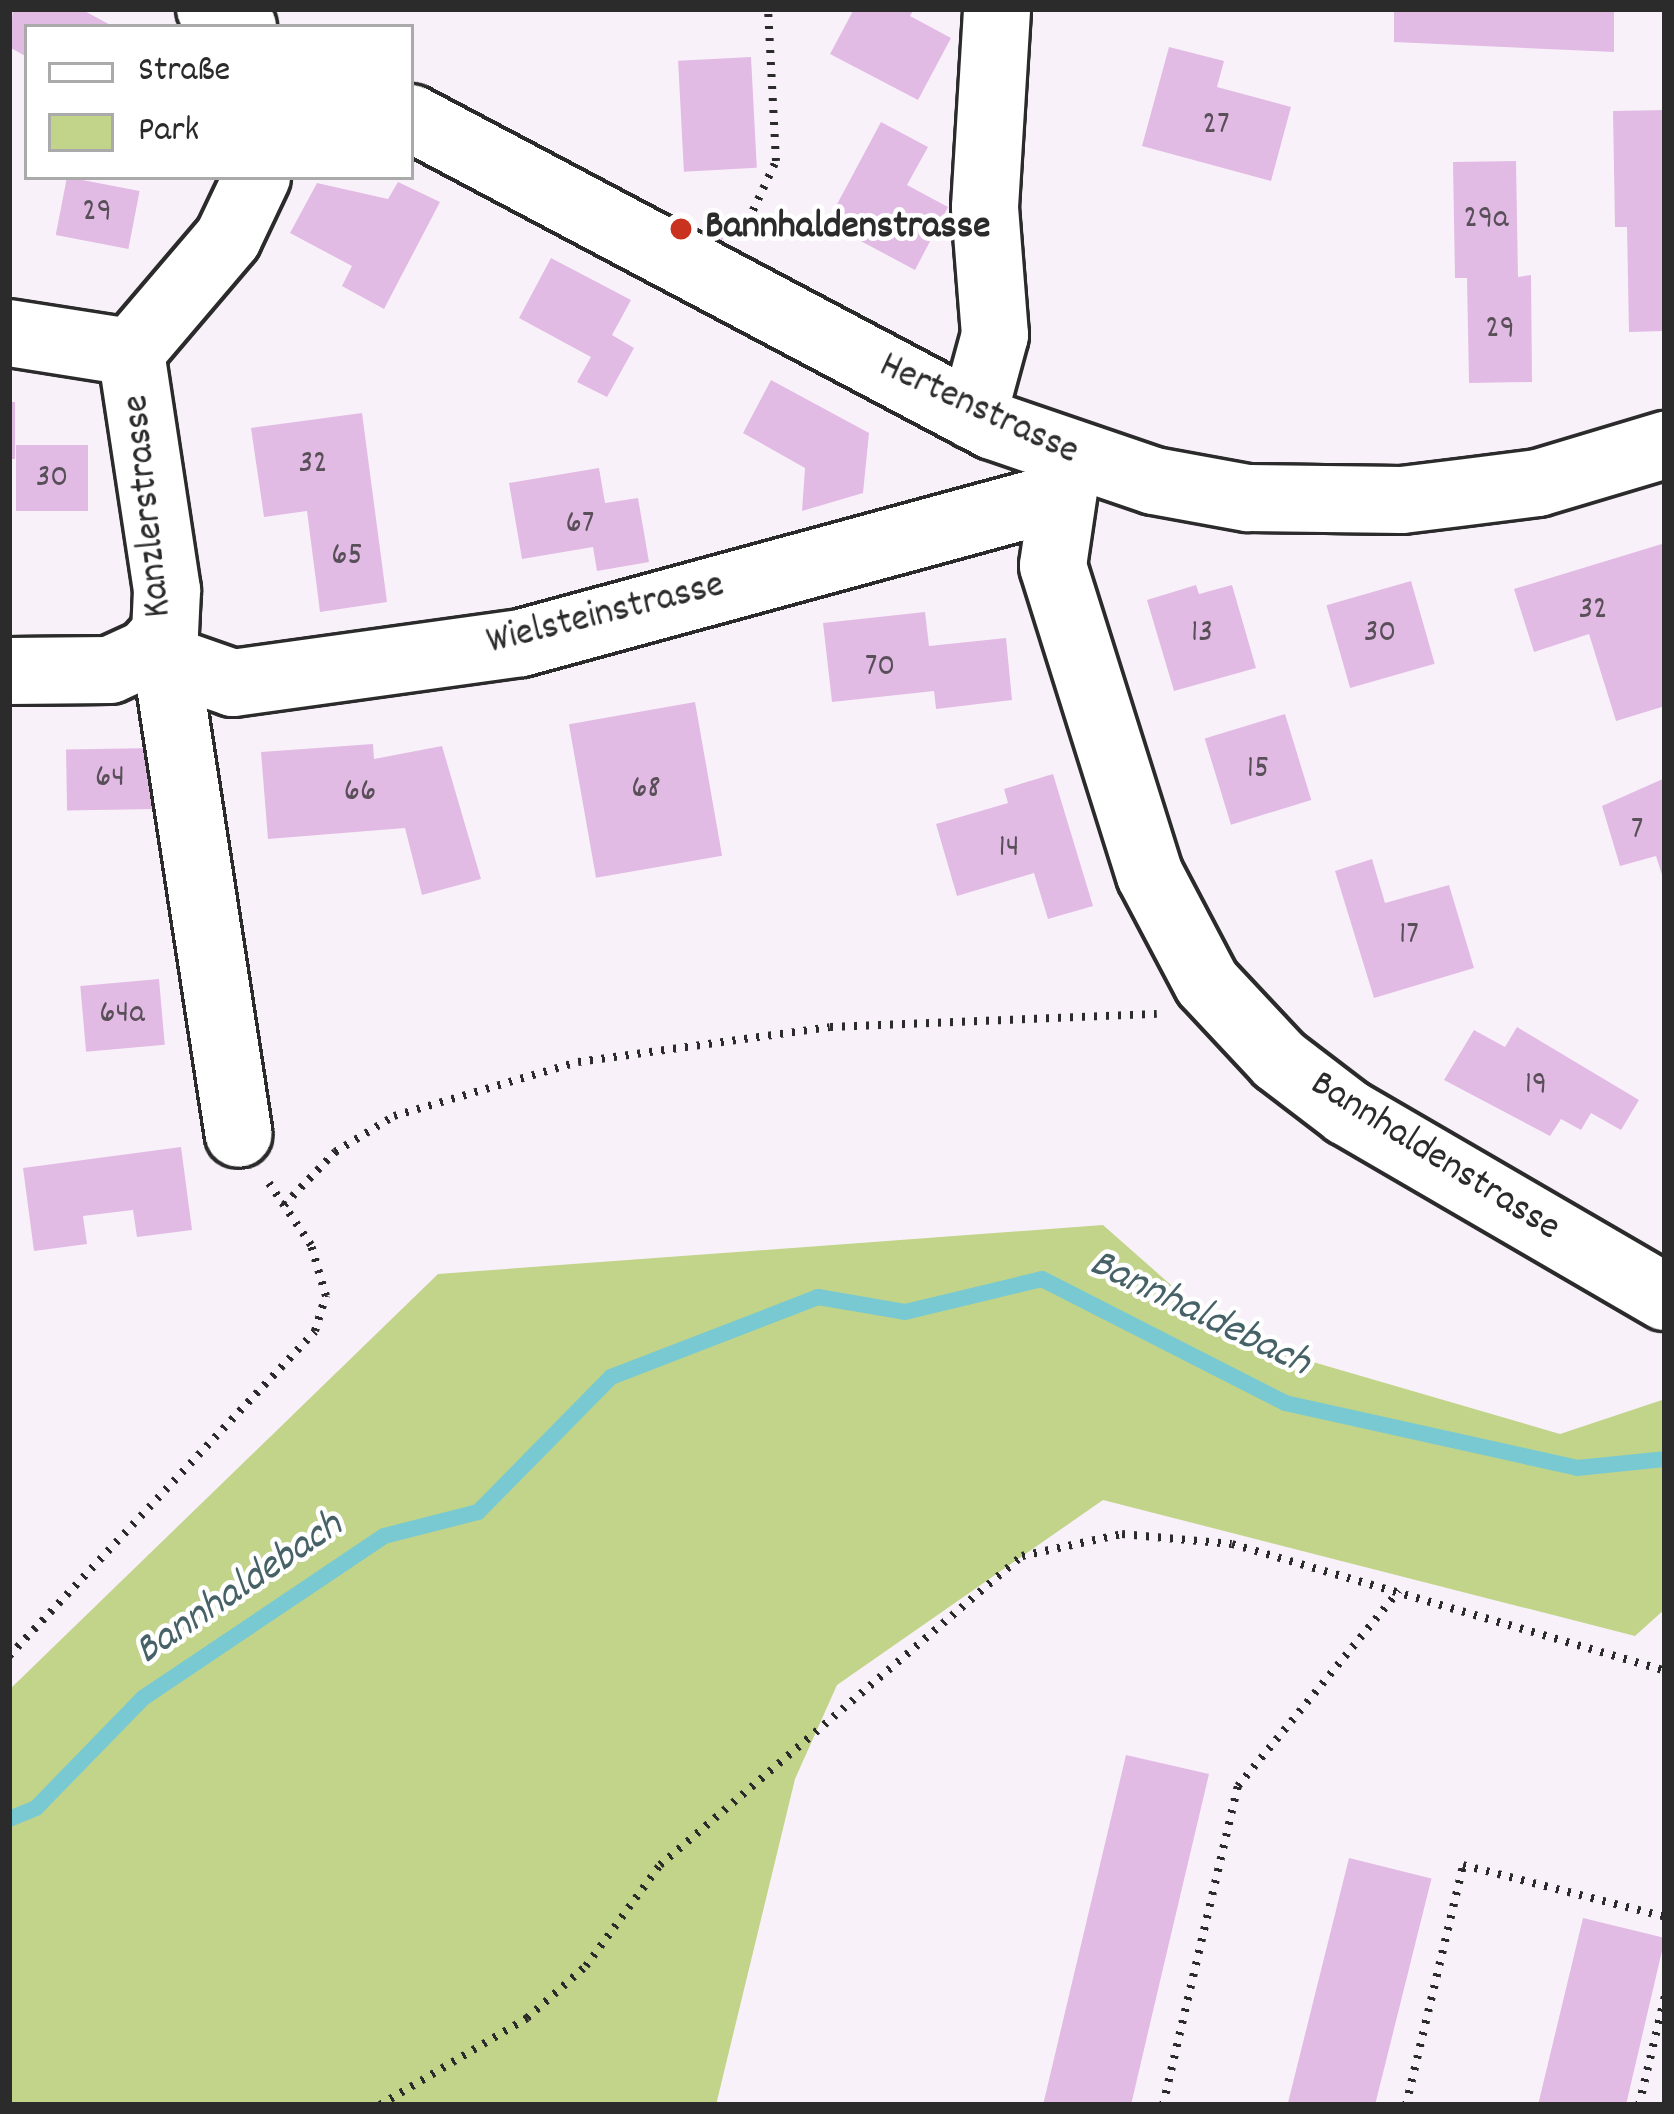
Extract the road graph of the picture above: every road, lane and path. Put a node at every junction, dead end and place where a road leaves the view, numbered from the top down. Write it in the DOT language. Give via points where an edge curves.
graph roads {
  1 [pos="210,9"];
  2 [pos="768,9"];
  3 [pos="997,9"];
  4 [pos="238,24"];
  5 [pos="414,120"];
  6 [pos="255,180"];
  7 [pos="720,282"];
  8 [pos="9,333"];
  9 [pos="131,352"];
  10 [pos="973,416"];
  11 [pos="1665,445"];
  12 [pos="1065,477"];
  13 [pos="147,653"];
  14 [pos="9,671"];
  15 [pos="1234,1011"];
  16 [pos="239,1134"];
  17 [pos="1665,1297"];
  18 [pos="1399,1591"];
  19 [pos="9,1656"];
  20 [pos="1665,1671"];
  21 [pos="1665,1916"];
  22 [pos="1665,1996"];
  23 [pos="380,2105"];
  24 [pos="1163,2105"];
  25 [pos="1406,2105"];
  26 [pos="1639,2105"];
  1 -- 4 [label="street"];
  2 -- 7 [label="path" via="776,161"];
  3 -- 10 [label="street" via="985,207 995,335"];
  5 -- 7 [label="street, Hertenstrasse"];
  6 -- 9 [label="street, Kanzlerstrasse" via="228,238"];
  7 -- 10 [label="street, Hertenstrasse"];
  8 -- 9 [label="street, Kanzlerstrasse"];
  9 -- 13 [label="street, Kanzlerstrasse" via="166,590 165,633"];
  10 -- 12 [label="street, Hertenstrasse"];
  11 -- 12 [label="street, Hertenstrasse" via="1538,483 1331,503"];
  12 -- 13 [label="street, Wielsteinstrasse" via="520,643 233,682"];
  12 -- 15 [label="street, Bannhaldenstrasse" via="1053,566 1150,875 1187,952"];
  13 -- 14 [label="street" via="110,670"];
  13 -- 16 [label="street" via="169,679"];
  15 -- 17 [label="street, Bannhaldenstrasse" via="1279,1060 1347,1112"];
  15 -- 19 [label="path" via="807,1030 578,1062 445,1098 366,1131 284,1205 311,1245 326,1296 315,1331"];
  18 -- 20 [label="path"];
  18 -- 23 [label="path" via="1232,1544 1121,1534 1022,1556 660,1864 586,1966 526,2018"];
  18 -- 24 [label="path" via="1238,1786"];
  21 -- 25 [label="path" via="1463,1865"];
  22 -- 26 [label="path"];
}
